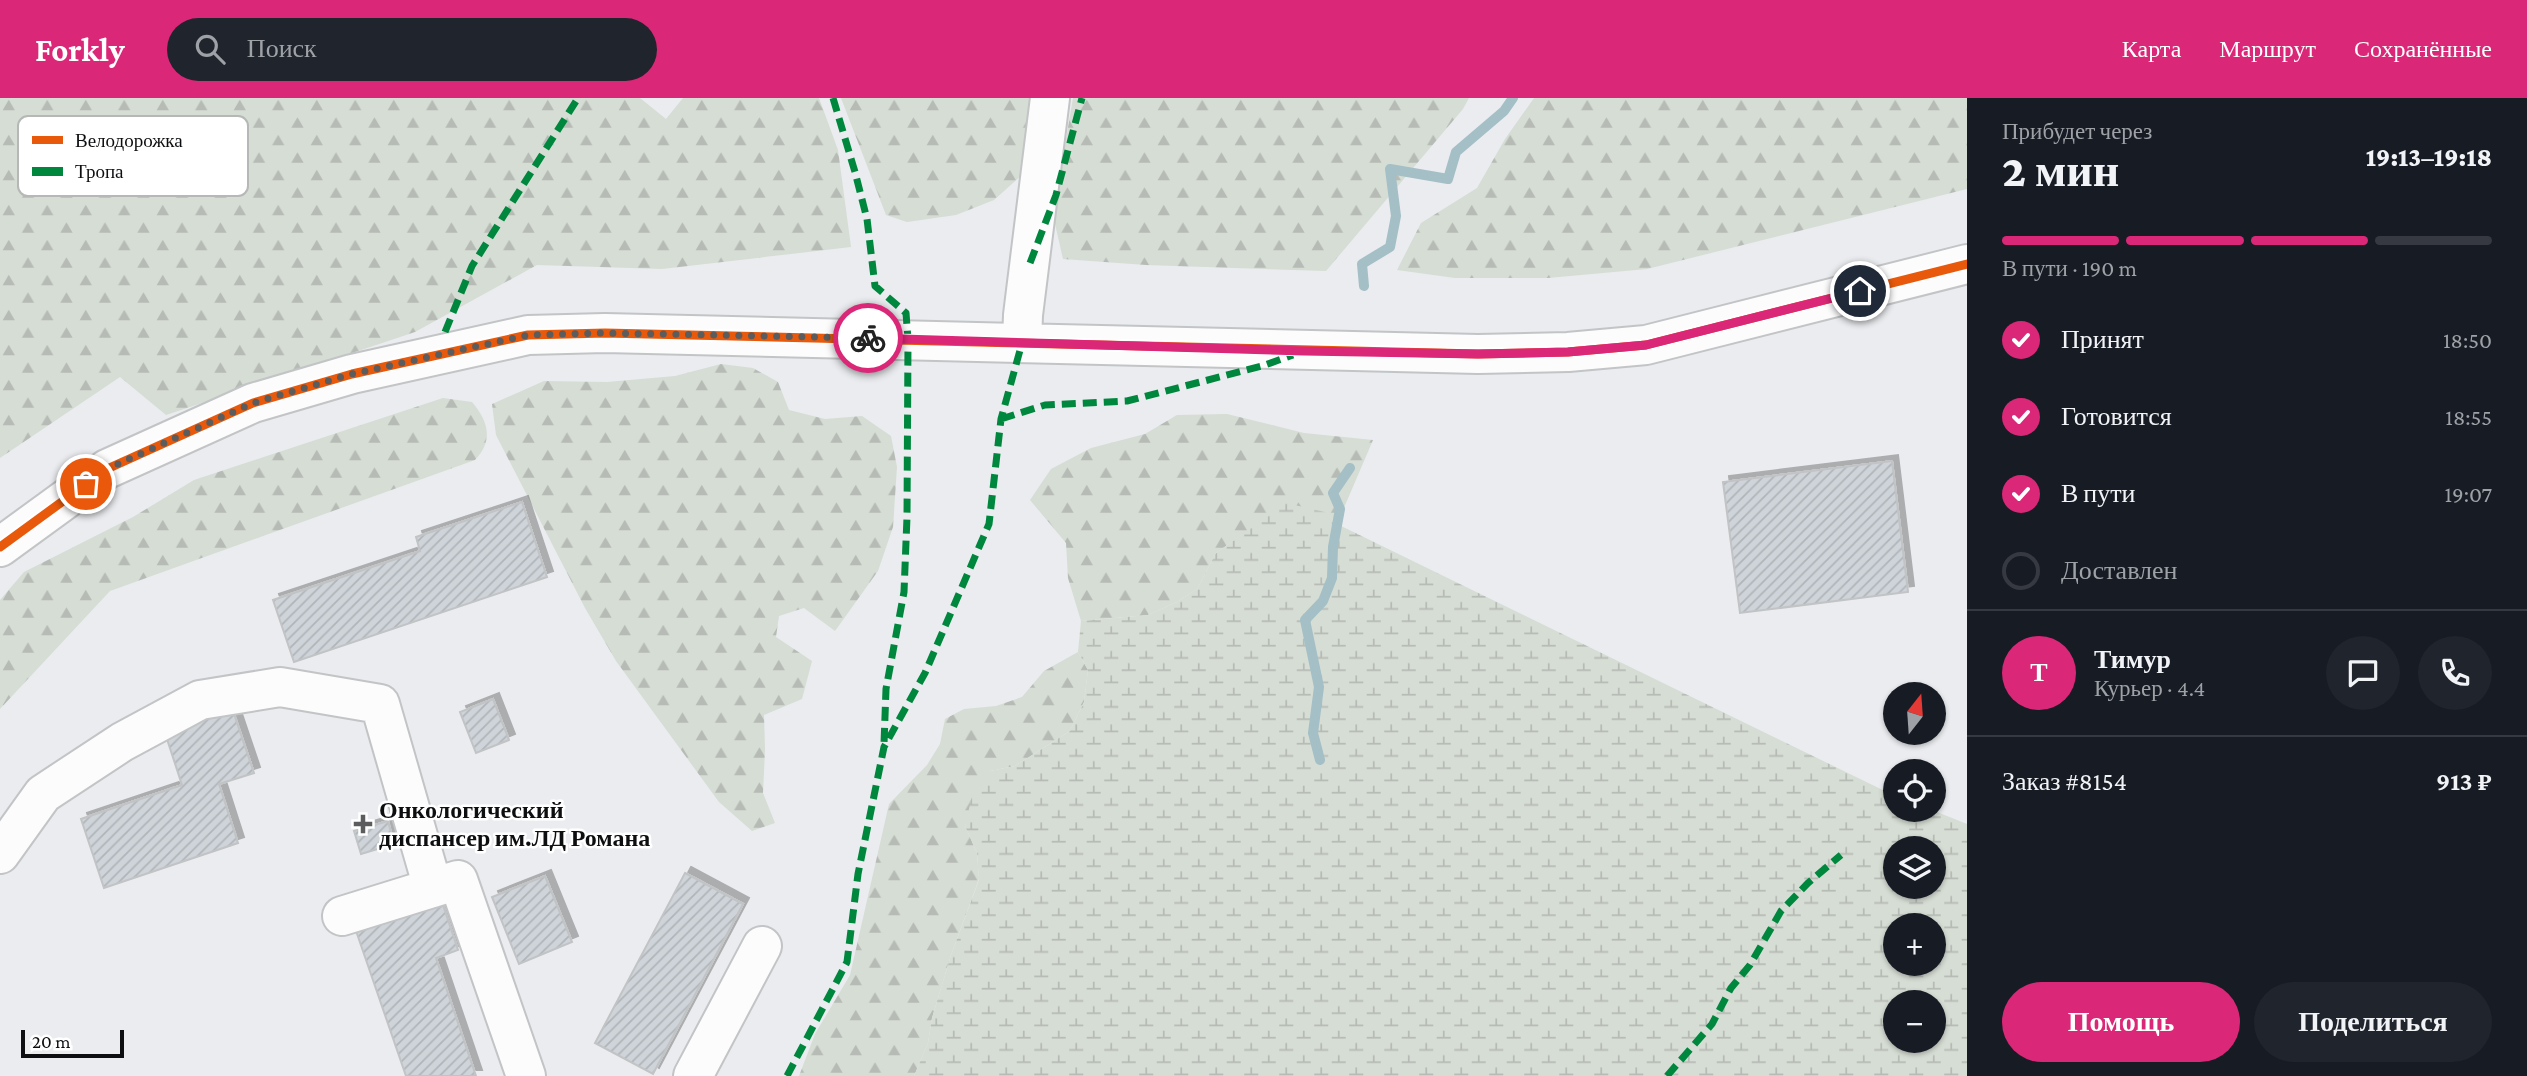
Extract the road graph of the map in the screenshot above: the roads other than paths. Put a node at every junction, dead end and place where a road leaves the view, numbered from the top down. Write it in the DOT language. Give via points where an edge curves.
graph roads {
  1 [pos="1050,98"];
  2 [pos="1967,264"];
  3 [pos="1023,343"];
  4 [pos="0,547"];
  5 [pos="0,854"];
  6 [pos="433,888"];
  7 [pos="342,916"];
  8 [pos="762,946"];
  9 [pos="526,1076"];
  10 [pos="693,1076"];
  1 -- 3 [label="street"];
  2 -- 3 [label="street" via="1646,345 1568,352"];
  3 -- 4 [label="street" via="528,335 352,374 253,403 107,469"];
  5 -- 6 [label="street" via="43,794 121,742 200,700 280,687 380,704"];
  6 -- 7 [label="street"];
  6 -- 9 [label="street" via="458,880"];
  8 -- 10 [label="street"];
}
